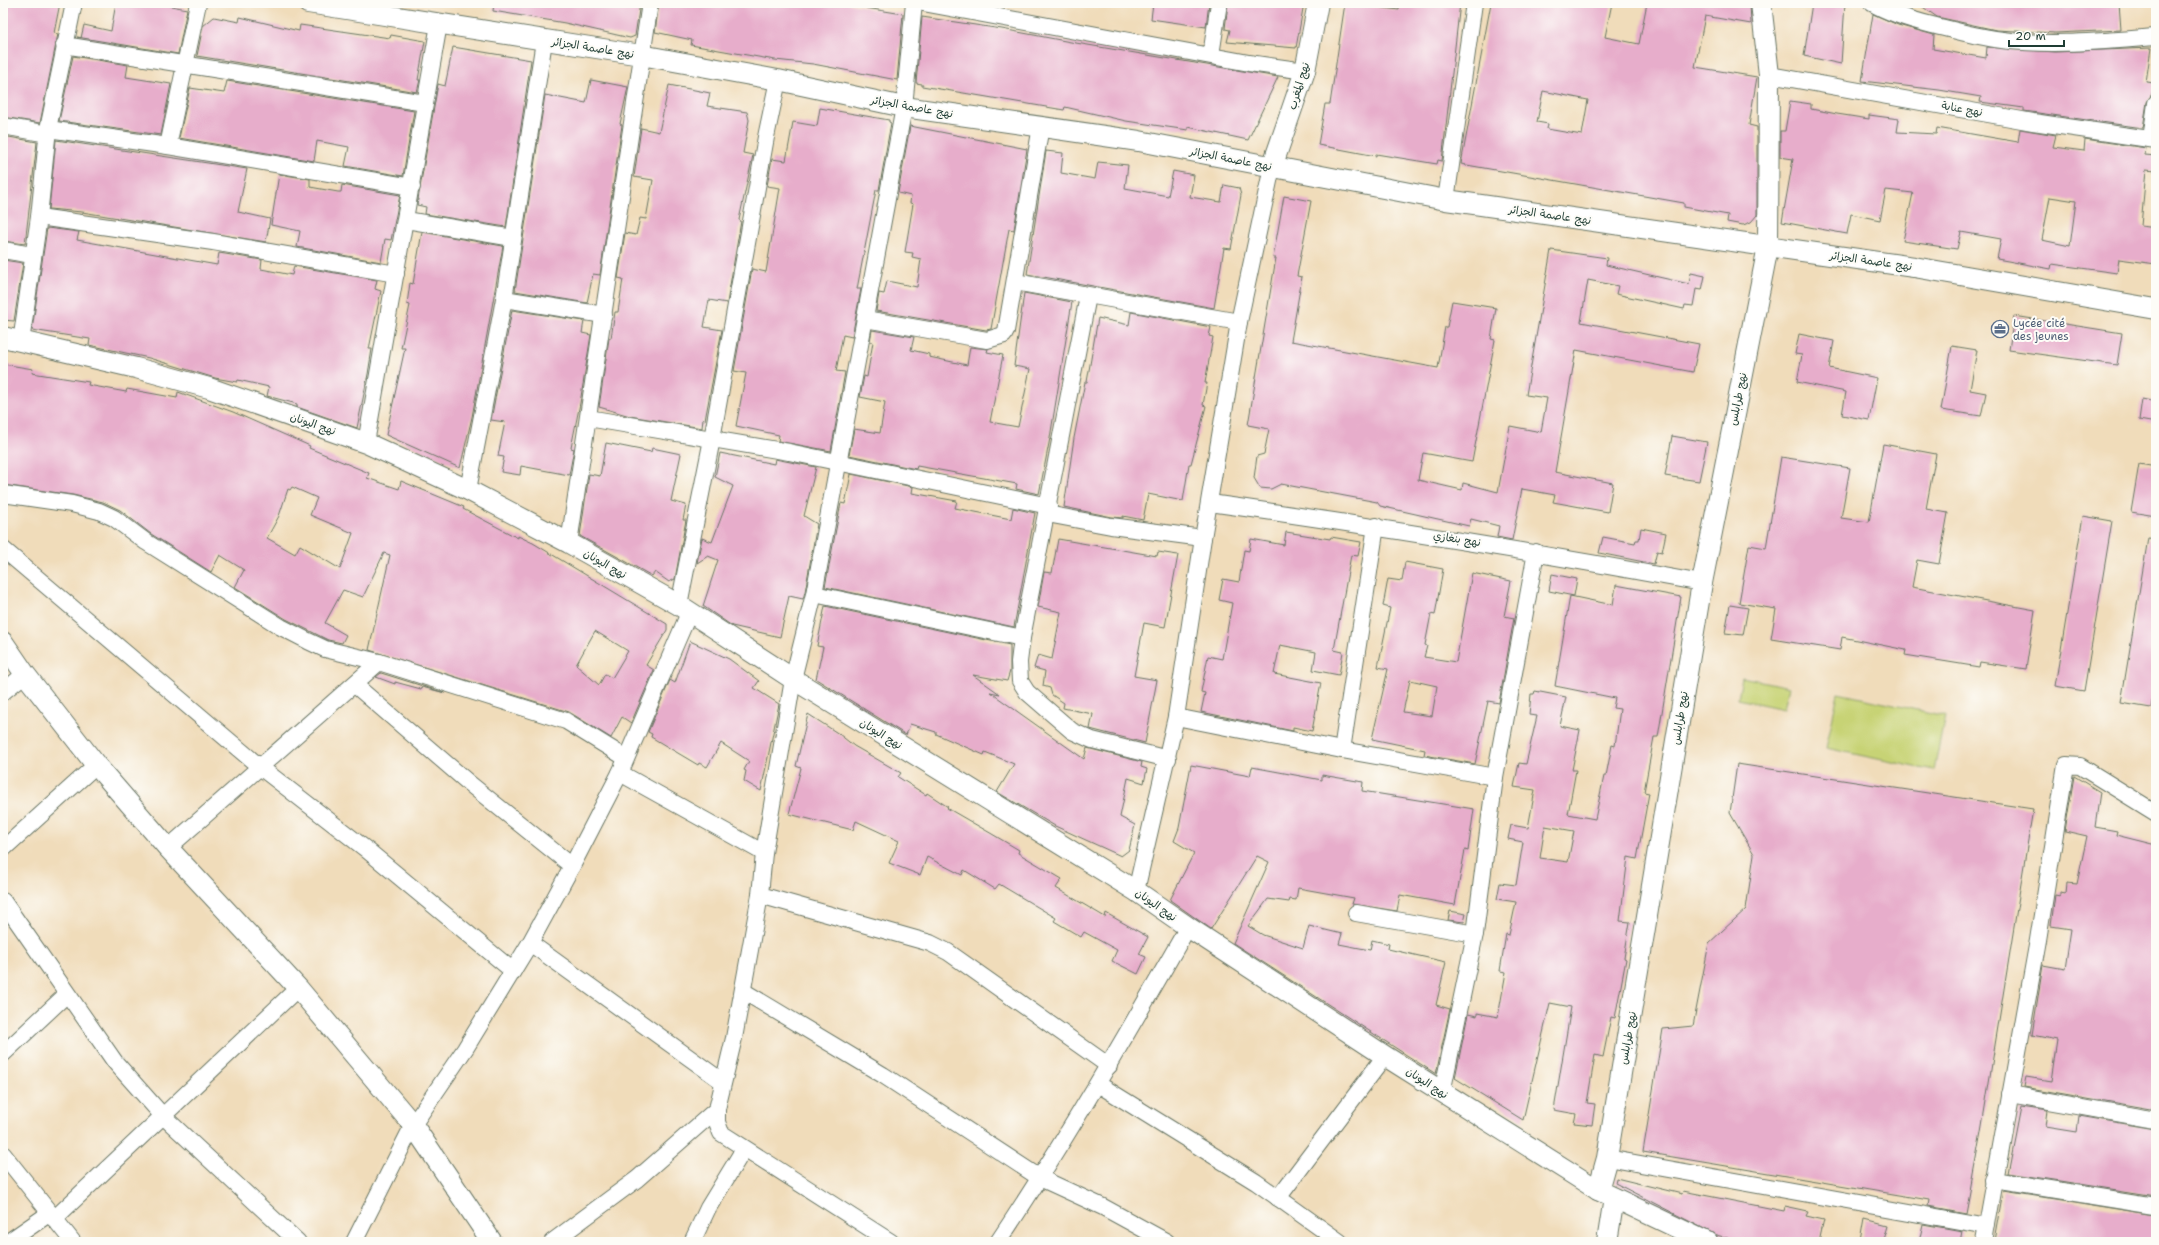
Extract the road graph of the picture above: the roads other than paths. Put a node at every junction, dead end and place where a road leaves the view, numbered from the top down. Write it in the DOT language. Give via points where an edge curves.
graph roads {
  1 [pos="74,3"];
  2 [pos="198,3"];
  3 [pos="308,3"];
  4 [pos="650,3"];
  5 [pos="914,3"];
  6 [pos="923,3"];
  7 [pos="1219,3"];
  8 [pos="1318,3"];
  9 [pos="1474,3"];
  10 [pos="1762,3"];
  11 [pos="1872,3"];
  12 [pos="439,24"];
  13 [pos="2156,37"];
  14 [pos="544,41"];
  15 [pos="64,45"];
  16 [pos="641,55"];
  17 [pos="1211,55"];
  18 [pos="185,65"];
  19 [pos="1305,70"];
  20 [pos="1769,76"];
  21 [pos="778,80"];
  22 [pos="2156,103"];
  23 [pos="425,104"];
  24 [pos="904,107"];
  25 [pos="3,126"];
  26 [pos="1041,126"];
  27 [pos="48,132"];
  28 [pos="2153,140"];
  29 [pos="168,146"];
  30 [pos="1272,167"];
  31 [pos="412,187"];
  32 [pos="1446,200"];
  33 [pos="39,216"];
  34 [pos="406,220"];
  35 [pos="513,238"];
  36 [pos="1768,247"];
  37 [pos="3,250"];
  38 [pos="32,255"];
  39 [pos="396,274"];
  40 [pos="1014,282"];
  41 [pos="1088,296"];
  42 [pos="504,298"];
  43 [pos="2156,309"];
  44 [pos="604,315"];
  45 [pos="865,319"];
  46 [pos="1239,322"];
  47 [pos="12,340"];
  48 [pos="588,418"];
  49 [pos="712,439"];
  50 [pos="366,443"];
  51 [pos="839,463"];
  52 [pos="468,490"];
  53 [pos="3,494"];
  54 [pos="1210,503"];
  55 [pos="1048,510"];
  56 [pos="1376,526"];
  57 [pos="1203,538"];
  58 [pos="569,543"];
  59 [pos="3,549"];
  60 [pos="1536,552"];
  61 [pos="1702,584"];
  62 [pos="814,594"];
  63 [pos="684,609"];
  64 [pos="1022,638"];
  65 [pos="3,642"];
  66 [pos="380,662"];
  67 [pos="25,674"];
  68 [pos="793,680"];
  69 [pos="355,685"];
  70 [pos="3,692"];
  71 [pos="1176,717"];
  72 [pos="1342,750"];
  73 [pos="626,758"];
  74 [pos="1168,759"];
  75 [pos="96,766"];
  76 [pos="260,767"];
  77 [pos="620,773"];
  78 [pos="1496,777"];
  79 [pos="2156,813"];
  80 [pos="168,848"];
  81 [pos="3,849"];
  82 [pos="764,853"];
  83 [pos="572,866"];
  84 [pos="1136,891"];
  85 [pos="760,895"];
  86 [pos="3,900"];
  87 [pos="1356,913"];
  88 [pos="1188,927"];
  89 [pos="1475,934"];
  90 [pos="530,943"];
  91 [pos="513,971"];
  92 [pos="298,988"];
  93 [pos="743,991"];
  94 [pos="67,994"];
  95 [pos="3,1054"];
  96 [pos="1385,1056"];
  97 [pos="1109,1066"];
  98 [pos="723,1082"];
  99 [pos="1098,1084"];
  100 [pos="1442,1093"];
  101 [pos="2010,1094"];
  102 [pos="717,1109"];
  103 [pos="162,1115"];
  104 [pos="2156,1120"];
  105 [pos="413,1125"];
  106 [pos="744,1149"];
  107 [pos="3,1154"];
  108 [pos="1608,1158"];
  109 [pos="1040,1178"];
  110 [pos="1994,1180"];
  111 [pos="1606,1194"];
  112 [pos="1278,1198"];
  113 [pos="2156,1206"];
  114 [pos="52,1216"];
  115 [pos="1987,1226"];
  116 [pos="8,1242"];
  117 [pos="73,1242"];
  118 [pos="298,1242"];
  119 [pos="354,1242"];
  120 [pos="492,1242"];
  121 [pos="552,1242"];
  122 [pos="692,1242"];
  123 [pos="891,1242"];
  124 [pos="998,1242"];
  125 [pos="1166,1242"];
  126 [pos="1340,1242"];
  127 [pos="1606,1242"];
  128 [pos="1707,1242"];
  129 [pos="1984,1242"];
  1 -- 15 [label="street"];
  2 -- 18 [label="street"];
  3 -- 12 [label="street, نهج عاصمة الجزائر"];
  4 -- 16 [label="street"];
  5 -- 24 [label="street"];
  6 -- 17 [label="street"];
  7 -- 17 [label="street"];
  8 -- 19 [label="street, نهج المغرب"];
  9 -- 32 [label="street"];
  10 -- 20 [label="street, نهج طرابلس"];
  11 -- 13 [label="street" via="1914,20 1996,40 2087,42"];
  12 -- 14 [label="street, نهج عاصمة الجزائر"];
  12 -- 23 [label="street"];
  14 -- 16 [label="street, نهج عاصمة الجزائر"];
  14 -- 35 [label="street"];
  15 -- 18 [label="street"];
  15 -- 27 [label="street"];
  16 -- 21 [label="street, نهج عاصمة الجزائر"];
  16 -- 44 [label="street"];
  17 -- 19 [label="street"];
  18 -- 23 [label="street"];
  18 -- 29 [label="street"];
  19 -- 30 [label="street, نهج المغرب"];
  20 -- 28 [label="street, نهج عنابة"];
  20 -- 36 [label="street, نهج طرابلس"];
  21 -- 24 [label="street, نهج عاصمة الجزائر"];
  21 -- 49 [label="street"];
  22 -- 28 [label="street"];
  23 -- 31 [label="street"];
  24 -- 26 [label="street, نهج عاصمة الجزائر"];
  24 -- 45 [label="street"];
  25 -- 27 [label="street"];
  26 -- 30 [label="street, نهج عاصمة الجزائر" via="1139,141"];
  26 -- 40 [label="street"];
  27 -- 29 [label="street"];
  27 -- 33 [label="street"];
  29 -- 31 [label="street"];
  30 -- 32 [label="street, نهج عاصمة الجزائر"];
  30 -- 46 [label="street"];
  31 -- 34 [label="street"];
  32 -- 36 [label="street, نهج عاصمة الجزائر"];
  33 -- 38 [label="street"];
  33 -- 39 [label="street" via="213,242"];
  34 -- 35 [label="street"];
  34 -- 39 [label="street"];
  35 -- 42 [label="street"];
  36 -- 43 [label="street, نهج عاصمة الجزائر" via="1914,267"];
  36 -- 61 [label="street, نهج طرابلس"];
  37 -- 38 [label="street"];
  38 -- 47 [label="street"];
  39 -- 50 [label="street"];
  40 -- 41 [label="street"];
  40 -- 45 [label="street" via="1006,331 997,338 987,340"];
  41 -- 46 [label="street"];
  41 -- 55 [label="street"];
  42 -- 44 [label="street"];
  42 -- 52 [label="street"];
  44 -- 48 [label="street"];
  45 -- 51 [label="street"];
  46 -- 54 [label="street"];
  47 -- 50 [label="street, نهج اليونان" via="136,368 209,388"];
  48 -- 49 [label="street"];
  48 -- 58 [label="street"];
  49 -- 51 [label="street"];
  49 -- 63 [label="street"];
  50 -- 52 [label="street, نهج اليونان"];
  51 -- 55 [label="street"];
  51 -- 62 [label="street"];
  52 -- 58 [label="street, نهج اليونان"];
  53 -- 66 [label="street" via="72,504 99,511 114,518 146,542 281,627 325,649"];
  54 -- 56 [label="street, نهج بنغازي"];
  54 -- 57 [label="street"];
  55 -- 57 [label="street" via="1111,526"];
  55 -- 64 [label="street"];
  56 -- 60 [label="street, نهج بنغازي"];
  56 -- 72 [label="street"];
  57 -- 71 [label="street"];
  58 -- 63 [label="street, نهج اليونان"];
  59 -- 76 [label="street"];
  60 -- 61 [label="street, نهج بنغازي"];
  60 -- 78 [label="street"];
  61 -- 108 [label="street, نهج طرابلس"];
  62 -- 64 [label="street"];
  62 -- 68 [label="street"];
  63 -- 68 [label="street, نهج اليونان"];
  63 -- 73 [label="street"];
  64 -- 74 [label="street" via="1020,681 1027,692 1072,731 1092,740"];
  65 -- 67 [label="street"];
  66 -- 69 [label="street"];
  66 -- 73 [label="street" via="566,721"];
  67 -- 70 [label="street"];
  67 -- 75 [label="street"];
  68 -- 82 [label="street"];
  68 -- 84 [label="street, نهج اليونان"];
  69 -- 76 [label="street"];
  69 -- 83 [label="street" via="470,784"];
  71 -- 72 [label="street"];
  71 -- 74 [label="street"];
  72 -- 78 [label="street"];
  73 -- 77 [label="street"];
  74 -- 84 [label="street"];
  75 -- 80 [label="street"];
  75 -- 81 [label="street"];
  76 -- 80 [label="street"];
  76 -- 91 [label="street" via="367,850"];
  77 -- 82 [label="street"];
  77 -- 83 [label="street"];
  78 -- 89 [label="street"];
  79 -- 101 [label="street" via="2080,766 2066,765"];
  80 -- 92 [label="street"];
  82 -- 85 [label="street"];
  83 -- 90 [label="street"];
  84 -- 88 [label="street, نهج اليونان"];
  85 -- 93 [label="street"];
  85 -- 97 [label="street" via="930,942 948,952"];
  86 -- 94 [label="street"];
  87 -- 89 [label="street"];
  88 -- 96 [label="street, نهج اليونان"];
  88 -- 97 [label="street"];
  89 -- 100 [label="street"];
  90 -- 91 [label="street"];
  90 -- 98 [label="street"];
  91 -- 105 [label="street" via="465,1049"];
  92 -- 103 [label="street"];
  92 -- 105 [label="street"];
  93 -- 98 [label="street"];
  93 -- 109 [label="street" via="883,1075"];
  94 -- 95 [label="street"];
  94 -- 103 [label="street" via="116,1062"];
  96 -- 100 [label="street, نهج اليونان"];
  96 -- 112 [label="street"];
  97 -- 99 [label="street"];
  98 -- 102 [label="street"];
  99 -- 109 [label="street"];
  99 -- 112 [label="street"];
  100 -- 111 [label="street, نهج اليونان"];
  101 -- 104 [label="street"];
  101 -- 110 [label="street"];
  102 -- 106 [label="street" via="717,1122 721,1133"];
  102 -- 121 [label="street" via="637,1179"];
  103 -- 114 [label="street"];
  103 -- 118 [label="street"];
  105 -- 119 [label="street"];
  105 -- 120 [label="street"];
  106 -- 122 [label="street" via="708,1208"];
  106 -- 123 [label="street"];
  107 -- 114 [label="street"];
  108 -- 111 [label="street, نهج طرابلس"];
  108 -- 115 [label="street"];
  109 -- 124 [label="street"];
  109 -- 125 [label="street" via="1103,1207"];
  110 -- 113 [label="street"];
  110 -- 115 [label="street"];
  111 -- 127 [label="street, نهج طرابلس"];
  111 -- 128 [label="street, نهج اليونان"];
  112 -- 126 [label="street"];
  114 -- 116 [label="street"];
  114 -- 117 [label="street"];
  115 -- 129 [label="street"];
}
